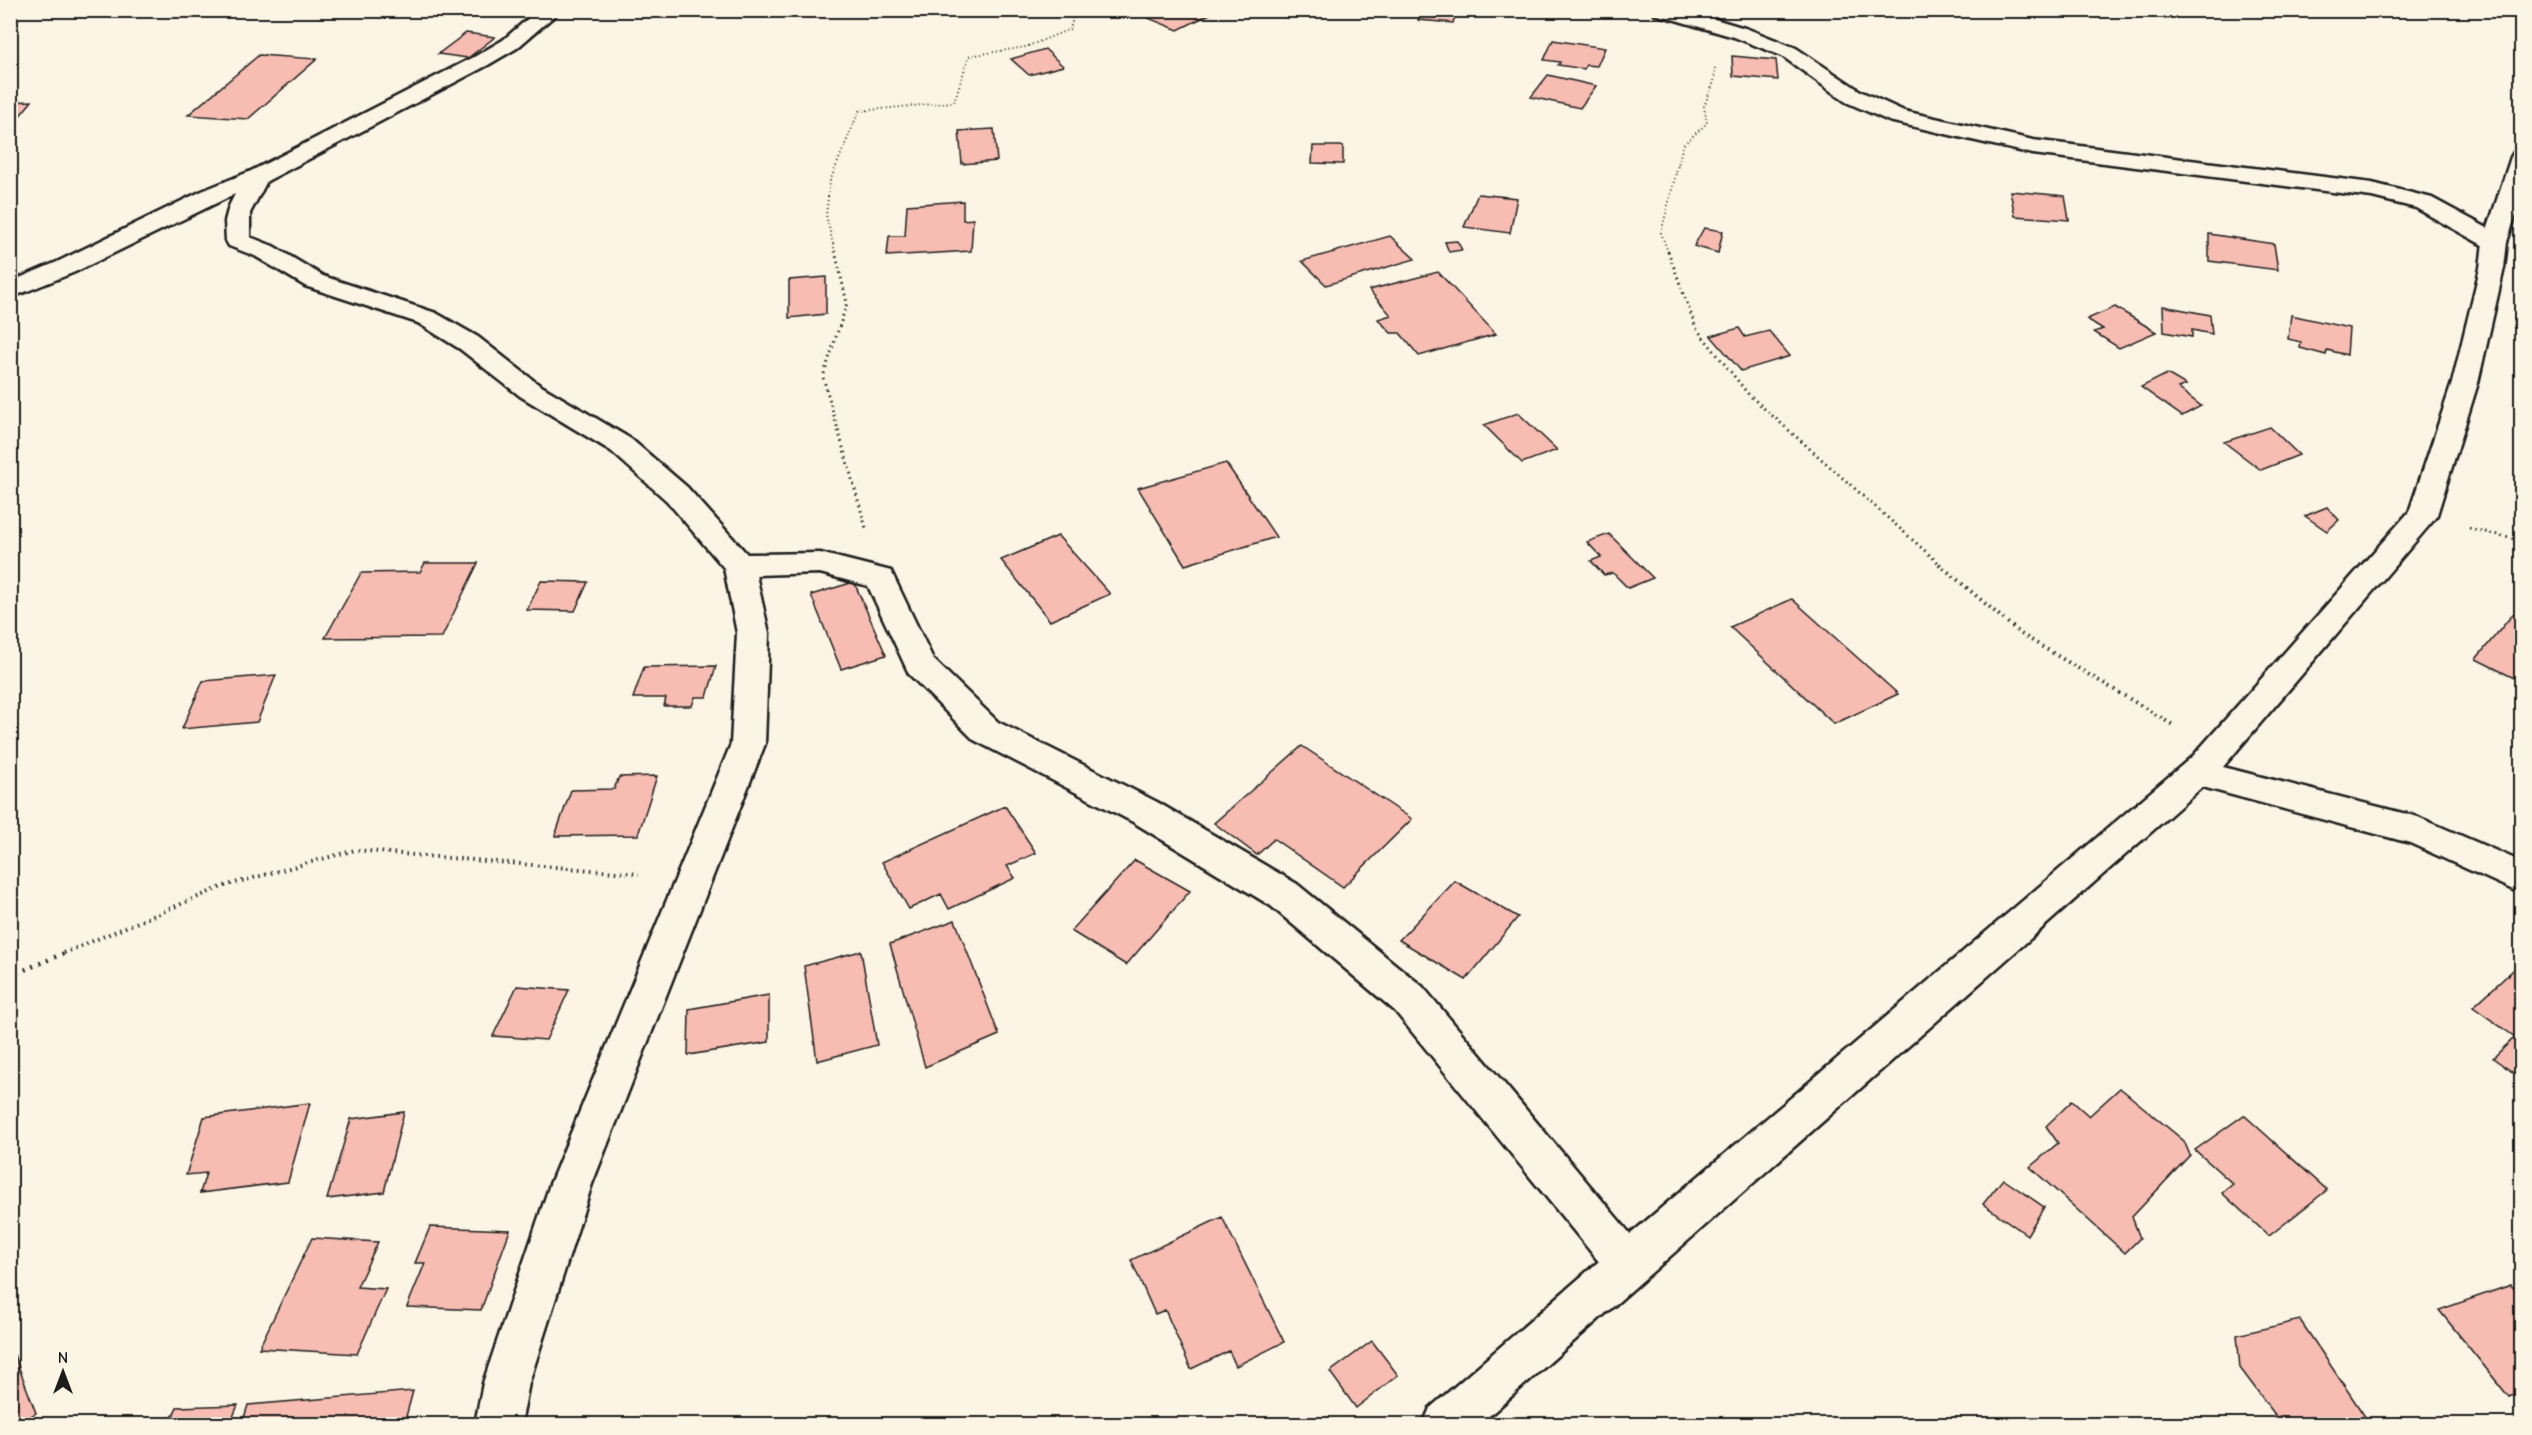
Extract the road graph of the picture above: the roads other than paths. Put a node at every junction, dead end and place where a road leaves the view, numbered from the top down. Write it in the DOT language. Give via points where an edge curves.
graph roads {
  1 [pos="551,10"];
  2 [pos="1662,10"];
  3 [pos="2522,157"];
  4 [pos="259,176"];
  5 [pos="2495,242"];
  6 [pos="10,291"];
  7 [pos="739,565"];
  8 [pos="2208,762"];
  9 [pos="2522,879"];
  10 [pos="1628,1264"];
  11 [pos="498,1425"];
  12 [pos="1446,1425"];
  1 -- 4 [label="street" via="510,44 481,61"];
  2 -- 5 [label="street" via="1789,52 1854,97 1897,116 2033,147 2372,190 2424,203"];
  3 -- 5 [label="street"];
  4 -- 6 [label="street"];
  4 -- 7 [label="street" via="241,201 235,224 238,241 264,251 314,281 427,318 469,343 529,390 621,445 677,494"];
  5 -- 8 [label="street" via="2465,383 2422,515"];
  7 -- 10 [label="street" via="820,562 880,578 920,666 986,731 1145,812 1284,895 1409,999"];
  7 -- 11 [label="street" via="753,633 748,744 571,1184 506,1383"];
  8 -- 9 [label="street" via="2418,831"];
  8 -- 10 [label="street"];
  10 -- 12 [label="street"];
}
